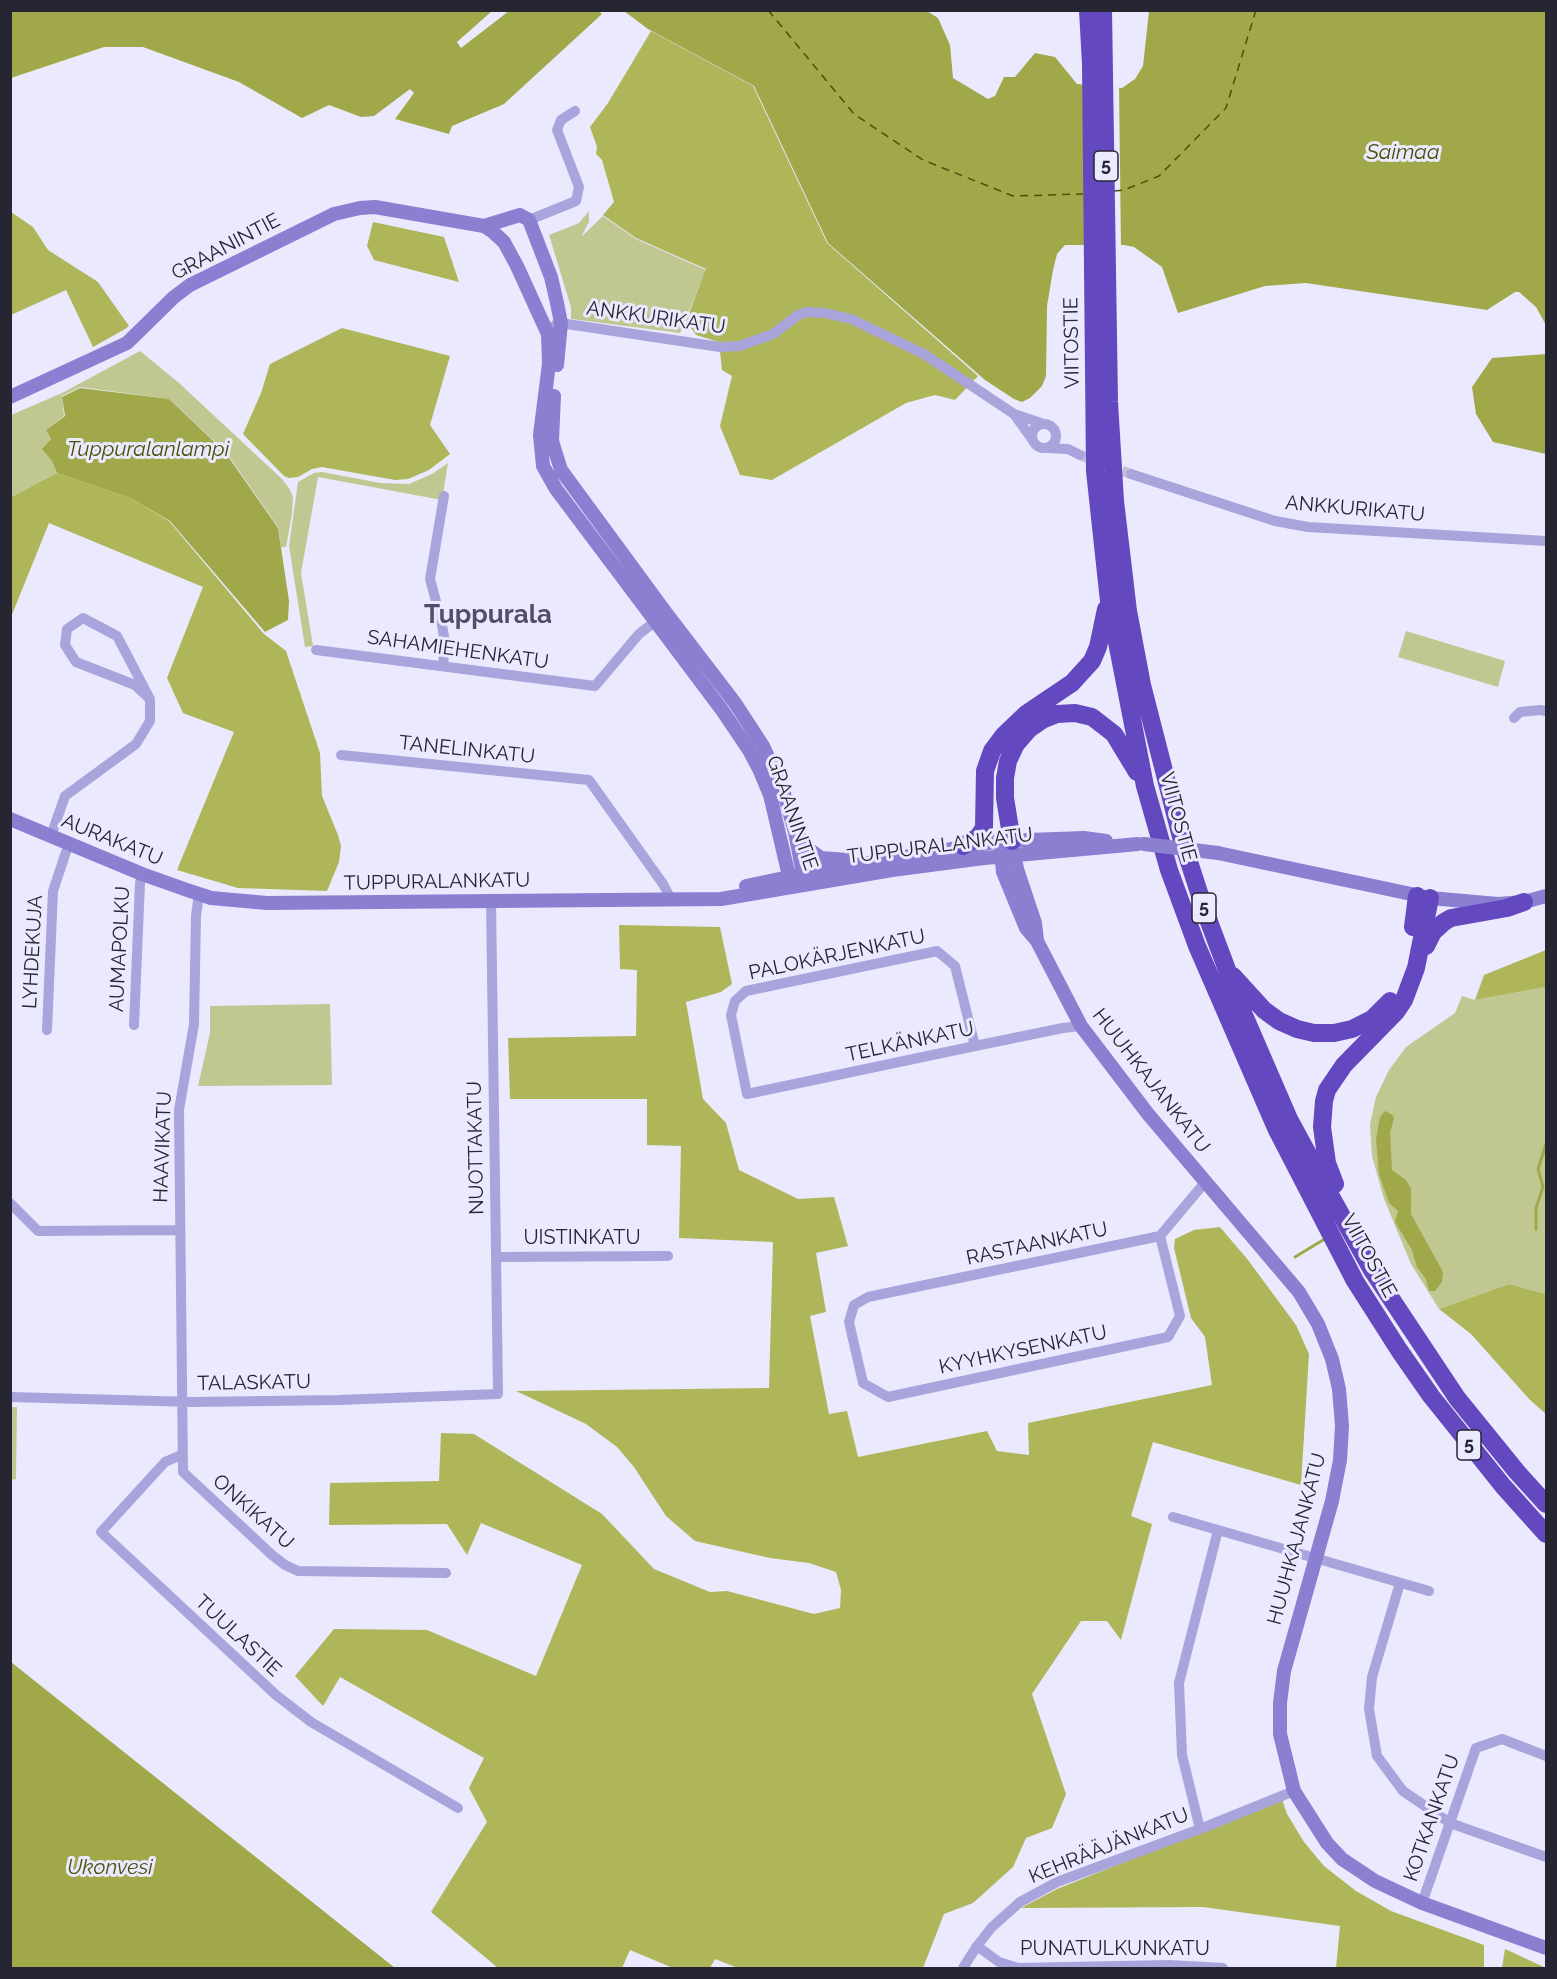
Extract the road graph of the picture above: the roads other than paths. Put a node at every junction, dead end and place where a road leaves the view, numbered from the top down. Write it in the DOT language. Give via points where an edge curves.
graph roads {
  1 [pos="1088,10"];
  2 [pos="1103,10"];
  3 [pos="1098,64"];
  4 [pos="575,111"];
  5 [pos="529,220"];
  6 [pos="484,226"];
  7 [pos="1100,270"];
  8 [pos="561,324"];
  9 [pos="546,327"];
  10 [pos="10,397"];
  11 [pos="1014,414"];
  12 [pos="1044,424"];
  13 [pos="1056,433"];
  14 [pos="1032,439"];
  15 [pos="1048,448"];
  16 [pos="1068,449"];
  17 [pos="1080,455"];
  18 [pos="1131,474"];
  19 [pos="444,496"];
  20 [pos="1546,542"];
  21 [pos="1109,601"];
  22 [pos="661,617"];
  23 [pos="316,650"];
  24 [pos="443,666"];
  25 [pos="150,699"];
  26 [pos="1546,711"];
  27 [pos="1026,714"];
  28 [pos="1514,718"];
  29 [pos="341,755"];
  30 [pos="1145,786"];
  31 [pos="10,819"];
  32 [pos="795,832"];
  33 [pos="51,836"];
  34 [pos="69,843"];
  35 [pos="963,846"];
  36 [pos="1007,848"];
  37 [pos="873,861"];
  38 [pos="142,874"];
  39 [pos="797,878"];
  40 [pos="199,894"];
  41 [pos="1546,896"];
  42 [pos="1423,897"];
  43 [pos="673,899"];
  44 [pos="491,901"];
  45 [pos="1524,902"];
  46 [pos="1226,969"];
  47 [pos="134,1025"];
  48 [pos="1081,1026"];
  49 [pos="47,1029"];
  50 [pos="1369,1039"];
  51 [pos="975,1046"];
  52 [pos="747,1094"];
  53 [pos="1206,1181"];
  54 [pos="10,1203"];
  55 [pos="178,1230"];
  56 [pos="1160,1236"];
  57 [pos="1354,1236"];
  58 [pos="668,1256"];
  59 [pos="496,1257"];
  60 [pos="854,1305"];
  61 [pos="498,1394"];
  62 [pos="10,1397"];
  63 [pos="182,1402"];
  64 [pos="181,1455"];
  65 [pos="1546,1504"];
  66 [pos="1173,1517"];
  67 [pos="1218,1530"];
  68 [pos="1546,1534"];
  69 [pos="1316,1559"];
  70 [pos="446,1573"];
  71 [pos="1401,1583"];
  72 [pos="1429,1591"];
  73 [pos="1546,1755"];
  74 [pos="1293,1791"];
  75 [pos="458,1808"];
  76 [pos="1450,1823"];
  77 [pos="1200,1829"];
  78 [pos="1546,1857"];
  79 [pos="1422,1903"];
  80 [pos="976,1946"];
  81 [pos="1546,1948"];
  82 [pos="963,1968"];
  83 [pos="1223,1968"];
  1 -- 3 [label="highway, VIITOSTIE / 5"];
  2 -- 3 [label="highway, VIITOSTIE / 5"];
  3 -- 7 [label="highway, VIITOSTIE / 5"];
  4 -- 5 [label="street" via="561,120 557,130 579,187 576,201"];
  5 -- 6 [label="street, GRAANINTIE" via="520,215"];
  5 -- 8 [label="street, GRAANINTIE" via="551,277"];
  6 -- 9 [label="street, GRAANINTIE" via="504,242"];
  6 -- 10 [label="street, GRAANINTIE" via="375,207 334,214 190,285 127,343"];
  7 -- 21 [label="highway, VIITOSTIE / 5" via="1095,471"];
  7 -- 46 [label="highway, VIITOSTIE / 5" via="1115,501 1128,611 1142,685 1181,837"];
  8 -- 9 [label="street, ANKKURIKATU"];
  8 -- 11 [label="street, ANKKURIKATU" via="720,347 740,346 766,337 807,312 825,313 851,319 924,354"];
  8 -- 22 [label="street, GRAANINTIE" via="552,441 561,470"];
  9 -- 22 [label="street, GRAANINTIE" via="549,364 540,435 543,466 556,489"];
  11 -- 12 [label="street, ANKKURIKATU"];
  11 -- 14 [label="street, ANKKURIKATU"];
  12 -- 13 [label="street" via="1052,426"];
  12 -- 14 [label="street" via="1036,427"];
  13 -- 15 [label="street" via="1054,444"];
  13 -- 16 [label="street"];
  14 -- 15 [label="street" via="1038,447"];
  15 -- 16 [label="street"];
  16 -- 17 [label="street"];
  18 -- 20 [label="street, ANKKURIKATU" via="1275,521 1308,527"];
  19 -- 24 [label="street" via="430,579 445,642"];
  21 -- 27 [label="highway" via="1092,661 1072,683"];
  21 -- 30 [label="highway, VIITOSTIE / 5"];
  22 -- 24 [label="street, SAHAMIEHENKATU" via="639,634 595,686"];
  22 -- 32 [label="street, GRAANINTIE" via="735,703 763,746 783,790"];
  22 -- 39 [label="street, GRAANINTIE" via="760,771"];
  23 -- 24 [label="street, SAHAMIEHENKATU"];
  25 -- 25 [label="street" via="117,636 83,618 67,629 65,645 76,662 135,685"];
  25 -- 33 [label="street" via="150,721 136,744 65,796"];
  26 -- 28 [label="street" via="1520,712"];
  27 -- 35 [label="highway" via="992,751 985,771 984,828"];
  27 -- 36 [label="highway" via="996,763 993,789"];
  29 -- 43 [label="street, TANELINKATU" via="589,780"];
  30 -- 36 [label="highway" via="1114,734 1092,717 1057,714 1041,720 1016,744 1008,761"];
  30 -- 68 [label="highway, VIITOSTIE / 5" via="1169,870 1197,946 1276,1128 1355,1281 1431,1396"];
  31 -- 33 [label="street, AURAKATU"];
  32 -- 37 [label="street" via="821,858"];
  32 -- 39 [label="street, GRAANINTIE"];
  33 -- 34 [label="street, AURAKATU"];
  34 -- 38 [label="street, AURAKATU"];
  34 -- 49 [label="street, LYHDEKUJA" via="52,891"];
  35 -- 36 [label="street, TUPPURALANKATU"];
  35 -- 37 [label="street, TUPPURALANKATU"];
  36 -- 39 [label="street, TUPPURALANKATU" via="892,870"];
  36 -- 42 [label="street, TUPPURALANKATU, bridge" via="1084,838 1218,853"];
  36 -- 48 [label="street, HUUHKAJANKATU" via="1035,923 1037,941"];
  37 -- 39 [label="street, TUPPURALANKATU"];
  38 -- 40 [label="street, AURAKATU"];
  38 -- 47 [label="street, AUMAPOLKU"];
  39 -- 43 [label="street, TUPPURALANKATU"];
  40 -- 44 [label="street, TUPPURALANKATU" via="267,903"];
  40 -- 55 [label="street, HAAVIKATU" via="194,1024 179,1110"];
  41 -- 45 [label="street, TUPPURALANKATU"];
  42 -- 45 [label="street, TUPPURALANKATU" via="1498,904"];
  42 -- 46 [label="highway" via="1399,987 1387,1006 1353,1029 1314,1033 1279,1021"];
  42 -- 50 [label="highway" via="1411,985 1396,1012"];
  43 -- 44 [label="street, TUPPURALANKATU"];
  44 -- 59 [label="street, NUOTTAKATU"];
  45 -- 50 [label="highway" via="1451,918 1438,926 1425,948 1416,984 1404,1007"];
  46 -- 57 [label="highway, VIITOSTIE / 5" via="1289,1119"];
  48 -- 51 [label="street, TELKÄNKATU"];
  48 -- 53 [label="street, HUUHKAJANKATU" via="1148,1114"];
  50 -- 57 [label="highway" via="1334,1078 1322,1115 1327,1162"];
  51 -- 52 [label="street, TELKÄNKATU"];
  51 -- 52 [label="street, PALOKÄRJENKATU" via="955,966 938,951 746,991 735,1001 732,1015"];
  53 -- 56 [label="street"];
  53 -- 69 [label="street, HUUHKAJANKATU" via="1299,1292 1332,1359 1342,1426 1340,1460"];
  54 -- 55 [label="street" via="38,1231"];
  55 -- 63 [label="street, HAAVIKATU"];
  56 -- 60 [label="street, RASTAANKATU" via="868,1297"];
  56 -- 60 [label="street, KYYHKYSENKATU" via="1180,1317 1168,1337 888,1397 863,1383 849,1322"];
  57 -- 65 [label="highway, VIITOSTIE / 5" via="1456,1398"];
  58 -- 59 [label="street, UISTINKATU"];
  59 -- 61 [label="street, NUOTTAKATU"];
  61 -- 63 [label="street, TALASKATU"];
  62 -- 63 [label="street, TALASKATU"];
  63 -- 64 [label="street, ONKIKATU"];
  64 -- 70 [label="street, ONKIKATU" via="183,1472 272,1555 298,1571"];
  64 -- 75 [label="street, TUULASTIE" via="165,1462 101,1532 276,1695 311,1722"];
  66 -- 67 [label="street"];
  67 -- 69 [label="street"];
  67 -- 77 [label="street" via="1179,1683 1182,1755"];
  69 -- 71 [label="street"];
  69 -- 74 [label="street, HUUHKAJANKATU" via="1297,1618 1280,1702 1280,1734"];
  71 -- 72 [label="street"];
  71 -- 76 [label="street" via="1372,1677 1369,1709 1377,1756 1403,1791"];
  73 -- 76 [label="street, KOTKANKATU" via="1502,1739 1476,1748"];
  74 -- 77 [label="street, KEHRÄÄJÄNKATU"];
  74 -- 79 [label="street, HUUHKAJANKATU" via="1342,1859 1375,1881"];
  76 -- 78 [label="street"];
  76 -- 79 [label="street, KOTKANKATU"];
  77 -- 80 [label="street, KEHRÄÄJÄNKATU" via="1056,1882 1020,1902"];
  79 -- 81 [label="street, HUUHKAJANKATU"];
  80 -- 82 [label="street, KEHRÄÄJÄNKATU"];
  80 -- 83 [label="street, PUNATULKUNKATU" via="999,1962 1018,1968"];
}
